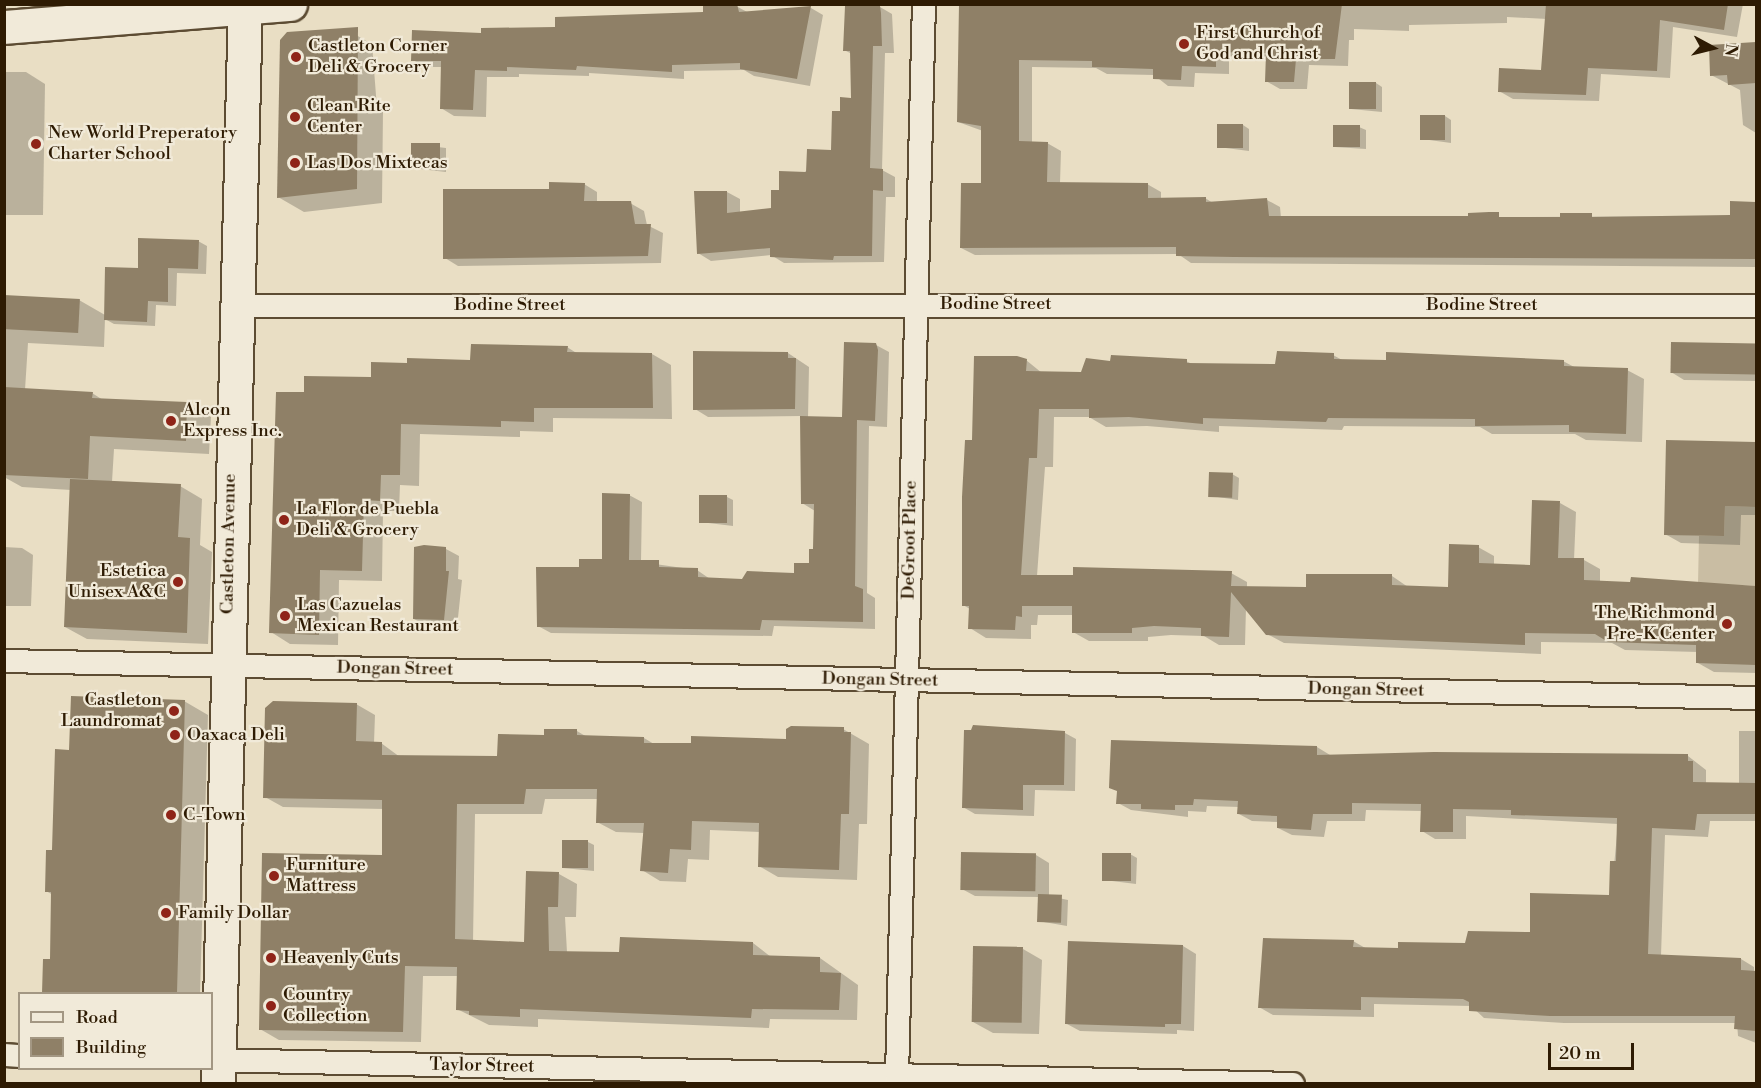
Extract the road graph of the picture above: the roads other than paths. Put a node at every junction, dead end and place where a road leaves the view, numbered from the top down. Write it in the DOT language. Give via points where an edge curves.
graph roads {
  1 [pos="290,4"];
  2 [pos="924,4"];
  3 [pos="245,6"];
  4 [pos="4,27"];
  5 [pos="916,304"];
  6 [pos="235,306"];
  7 [pos="1756,306"];
  8 [pos="4,661"];
  9 [pos="226,665"];
  10 [pos="907,681"];
  11 [pos="1756,698"];
  12 [pos="216,1068"];
  13 [pos="500,1075"];
  14 [pos="897,1076"];
  15 [pos="1106,1082"];
  16 [pos="1293,1083"];
  1 -- 3 [label="street"];
  2 -- 5 [label="street, DeGroot Place"];
  3 -- 4 [label="street"];
  3 -- 6 [label="street, Castleton Avenue"];
  5 -- 6 [label="street, Bodine Street"];
  5 -- 7 [label="street, Bodine Street"];
  5 -- 10 [label="street, DeGroot Place"];
  6 -- 9 [label="street, Castleton Avenue"];
  8 -- 9 [label="street, Dongan Street"];
  9 -- 10 [label="street, Dongan Street"];
  9 -- 12 [label="street, Castleton Avenue"];
  10 -- 11 [label="street, Dongan Street"];
  10 -- 14 [label="street, DeGroot Place"];
  12 -- 13 [label="street, Taylor Street"];
  13 -- 14 [label="street, Taylor Street"];
  14 -- 15 [label="street, Taylor Street"];
  15 -- 16 [label="street, Taylor Street"];
}
